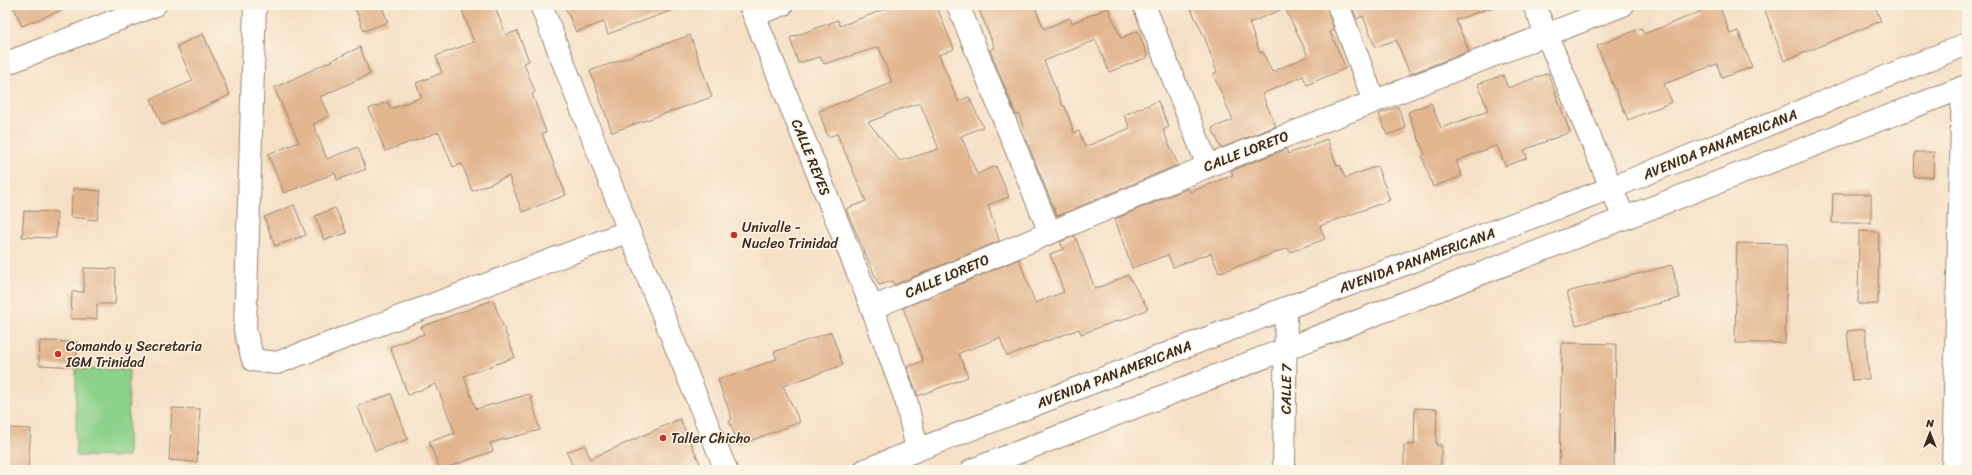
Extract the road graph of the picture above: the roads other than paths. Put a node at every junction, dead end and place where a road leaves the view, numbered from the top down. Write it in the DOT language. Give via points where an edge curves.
graph roads {
  1 [pos="155,5"];
  2 [pos="255,5"];
  3 [pos="541,5"];
  4 [pos="782,5"];
  5 [pos="958,5"];
  6 [pos="1144,5"];
  7 [pos="1338,5"];
  8 [pos="1534,5"];
  9 [pos="1623,5"];
  10 [pos="752,10"];
  11 [pos="1546,34"];
  12 [pos="1967,44"];
  13 [pos="5,64"];
  14 [pos="1965,87"];
  15 [pos="1374,101"];
  16 [pos="1208,166"];
  17 [pos="1611,188"];
  18 [pos="1624,218"];
  19 [pos="629,231"];
  20 [pos="1050,233"];
  21 [pos="872,308"];
  22 [pos="1286,308"];
  23 [pos="1286,349"];
  24 [pos="917,449"];
  25 [pos="726,470"];
  26 [pos="865,470"];
  27 [pos="972,470"];
  28 [pos="1284,470"];
  29 [pos="1953,470"];
  1 -- 13 [label="main road"];
  2 -- 19 [label="main road" via="245,330 253,360 277,363"];
  3 -- 19 [label="main road"];
  4 -- 10 [label="main road"];
  5 -- 20 [label="main road"];
  6 -- 16 [label="main road"];
  7 -- 15 [label="main road"];
  8 -- 11 [label="main road"];
  9 -- 11 [label="main road, CALLE LORETO"];
  10 -- 21 [label="main road, CALLE REYES"];
  11 -- 15 [label="main road, CALLE LORETO"];
  11 -- 17 [label="main road"];
  12 -- 17 [label="main road, AVENIDA PANAMERICANA"];
  14 -- 18 [label="main road"];
  14 -- 29 [label="main road"];
  15 -- 16 [label="main road, CALLE LORETO"];
  16 -- 20 [label="main road, CALLE LORETO"];
  17 -- 18 [label="main road"];
  17 -- 22 [label="main road, AVENIDA PANAMERICANA"];
  18 -- 23 [label="main road"];
  19 -- 25 [label="main road"];
  20 -- 21 [label="main road, CALLE LORETO"];
  21 -- 24 [label="main road, CALLE REYES" via="906,400"];
  22 -- 23 [label="main road, CALLE 7"];
  22 -- 24 [label="main road, AVENIDA PANAMERICANA"];
  23 -- 27 [label="main road"];
  23 -- 28 [label="main road, CALLE 7"];
  24 -- 26 [label="main road, AVENIDA PANAMERICANA"];
}
